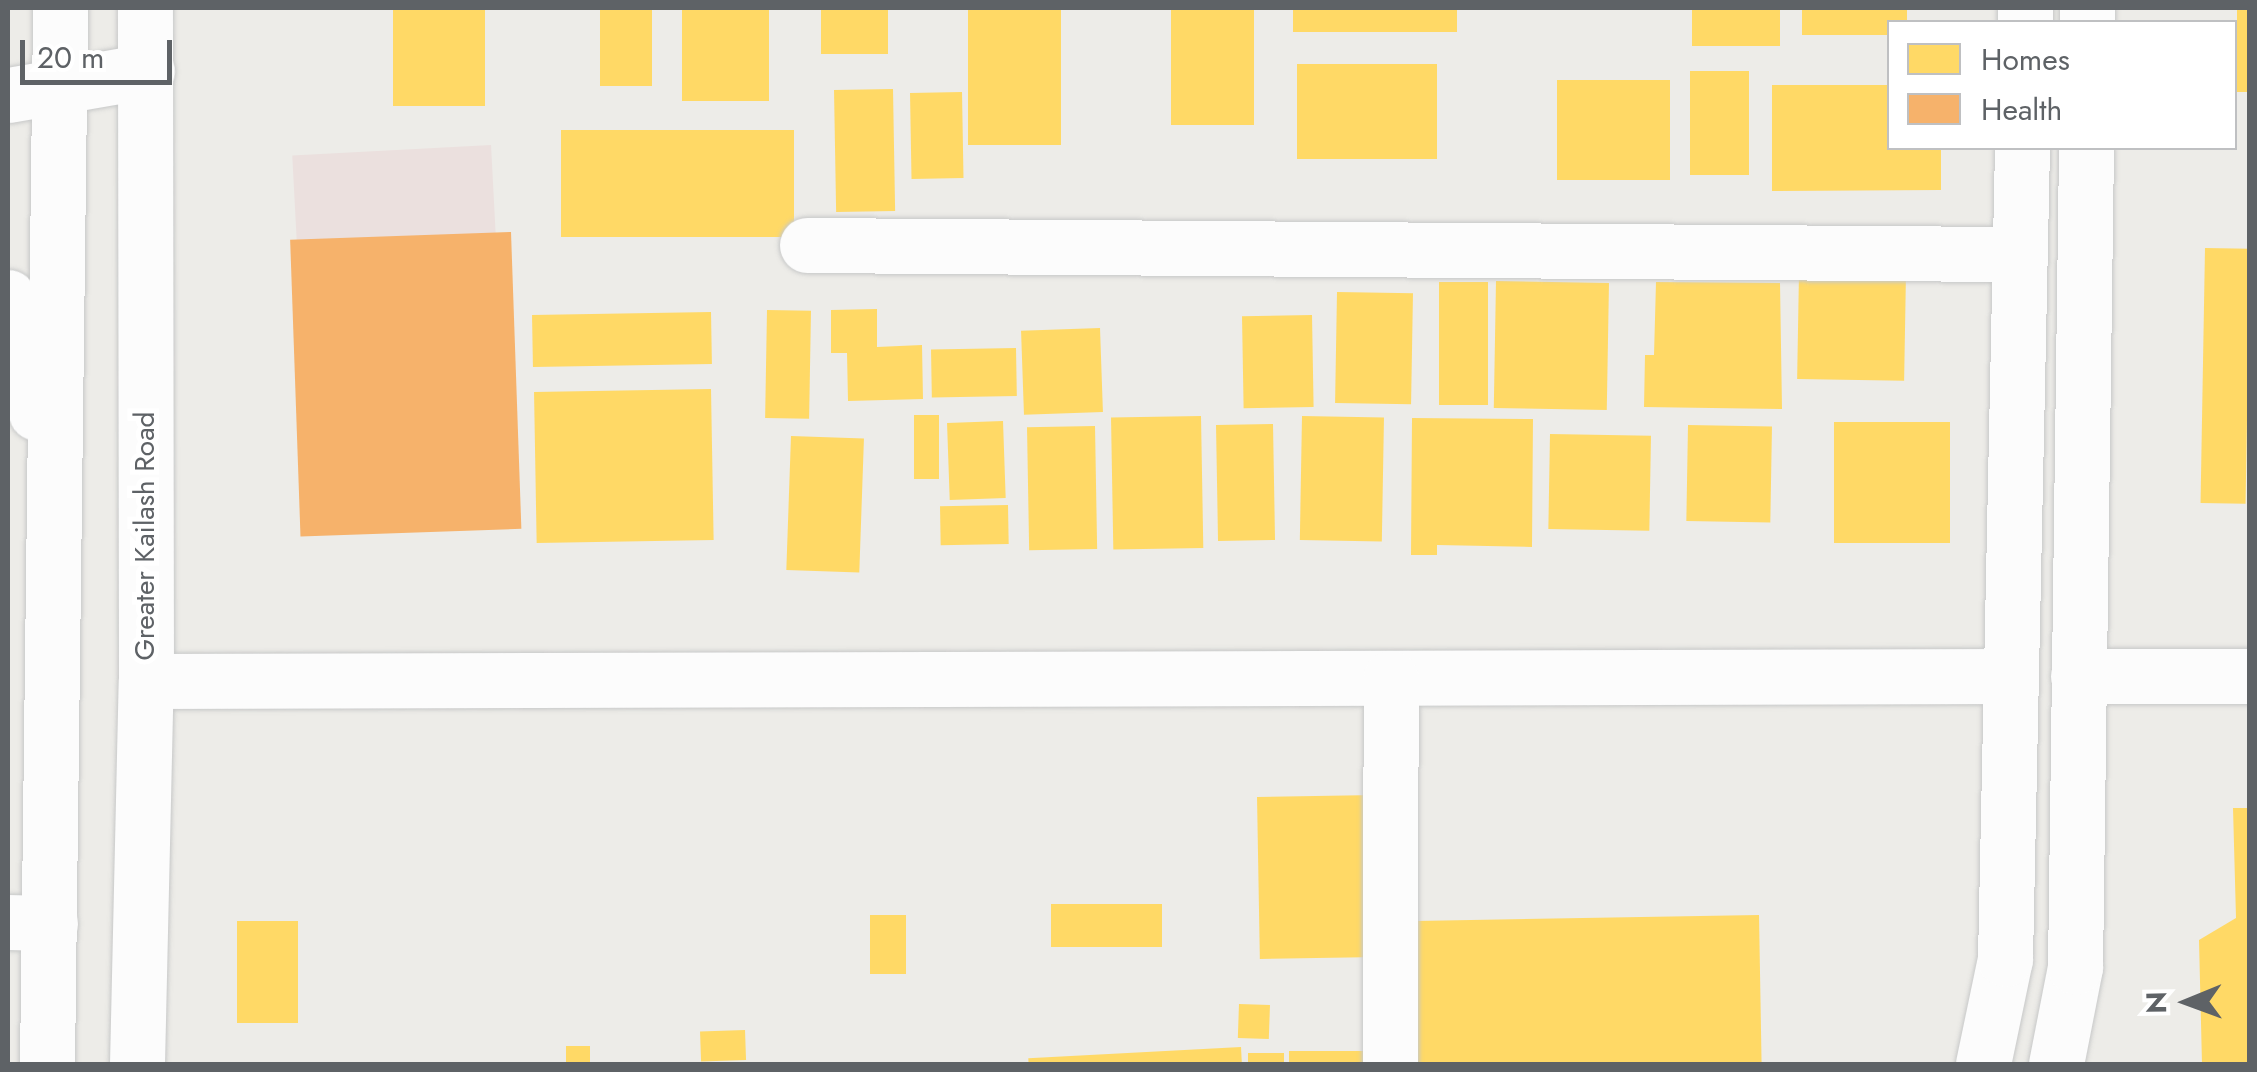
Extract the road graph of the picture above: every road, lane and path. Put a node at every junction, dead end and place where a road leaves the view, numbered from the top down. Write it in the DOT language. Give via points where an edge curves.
graph roads {
  1 [pos="60,8"];
  2 [pos="144,8"];
  3 [pos="147,70"];
  4 [pos="62,90"];
  5 [pos="8,94"];
  6 [pos="2022,150"];
  7 [pos="2086,150"];
  8 [pos="808,245"];
  9 [pos="2020,254"];
  10 [pos="8,297"];
  11 [pos="54,484"];
  12 [pos="2011,676"];
  13 [pos="2078,676"];
  14 [pos="2250,676"];
  15 [pos="1390,678"];
  16 [pos="146,681"];
  17 [pos="29,923"];
  18 [pos="48,1064"];
  19 [pos="137,1064"];
  20 [pos="1390,1064"];
  21 [pos="1984,1064"];
  22 [pos="2056,1064"];
  1 -- 4 [label="main road"];
  2 -- 3 [label="main road, Greater Kailash Road"];
  3 -- 4 [label="main road"];
  3 -- 16 [label="main road, Greater Kailash Road"];
  4 -- 5 [label="main road"];
  4 -- 11 [label="main road"];
  6 -- 9 [label="main road"];
  7 -- 13 [label="main road"];
  8 -- 9 [label="main road"];
  9 -- 12 [label="main road"];
  10 -- 11 [label="main road"];
  11 -- 17 [label="main road"];
  12 -- 15 [label="main road"];
  12 -- 21 [label="main road" via="2005,959"];
  13 -- 14 [label="main road"];
  13 -- 22 [label="main road" via="2075,967"];
  15 -- 16 [label="main road"];
  15 -- 20 [label="main road"];
  16 -- 19 [label="main road, Greater Kailash Road"];
  17 -- 18 [label="main road"];
}
